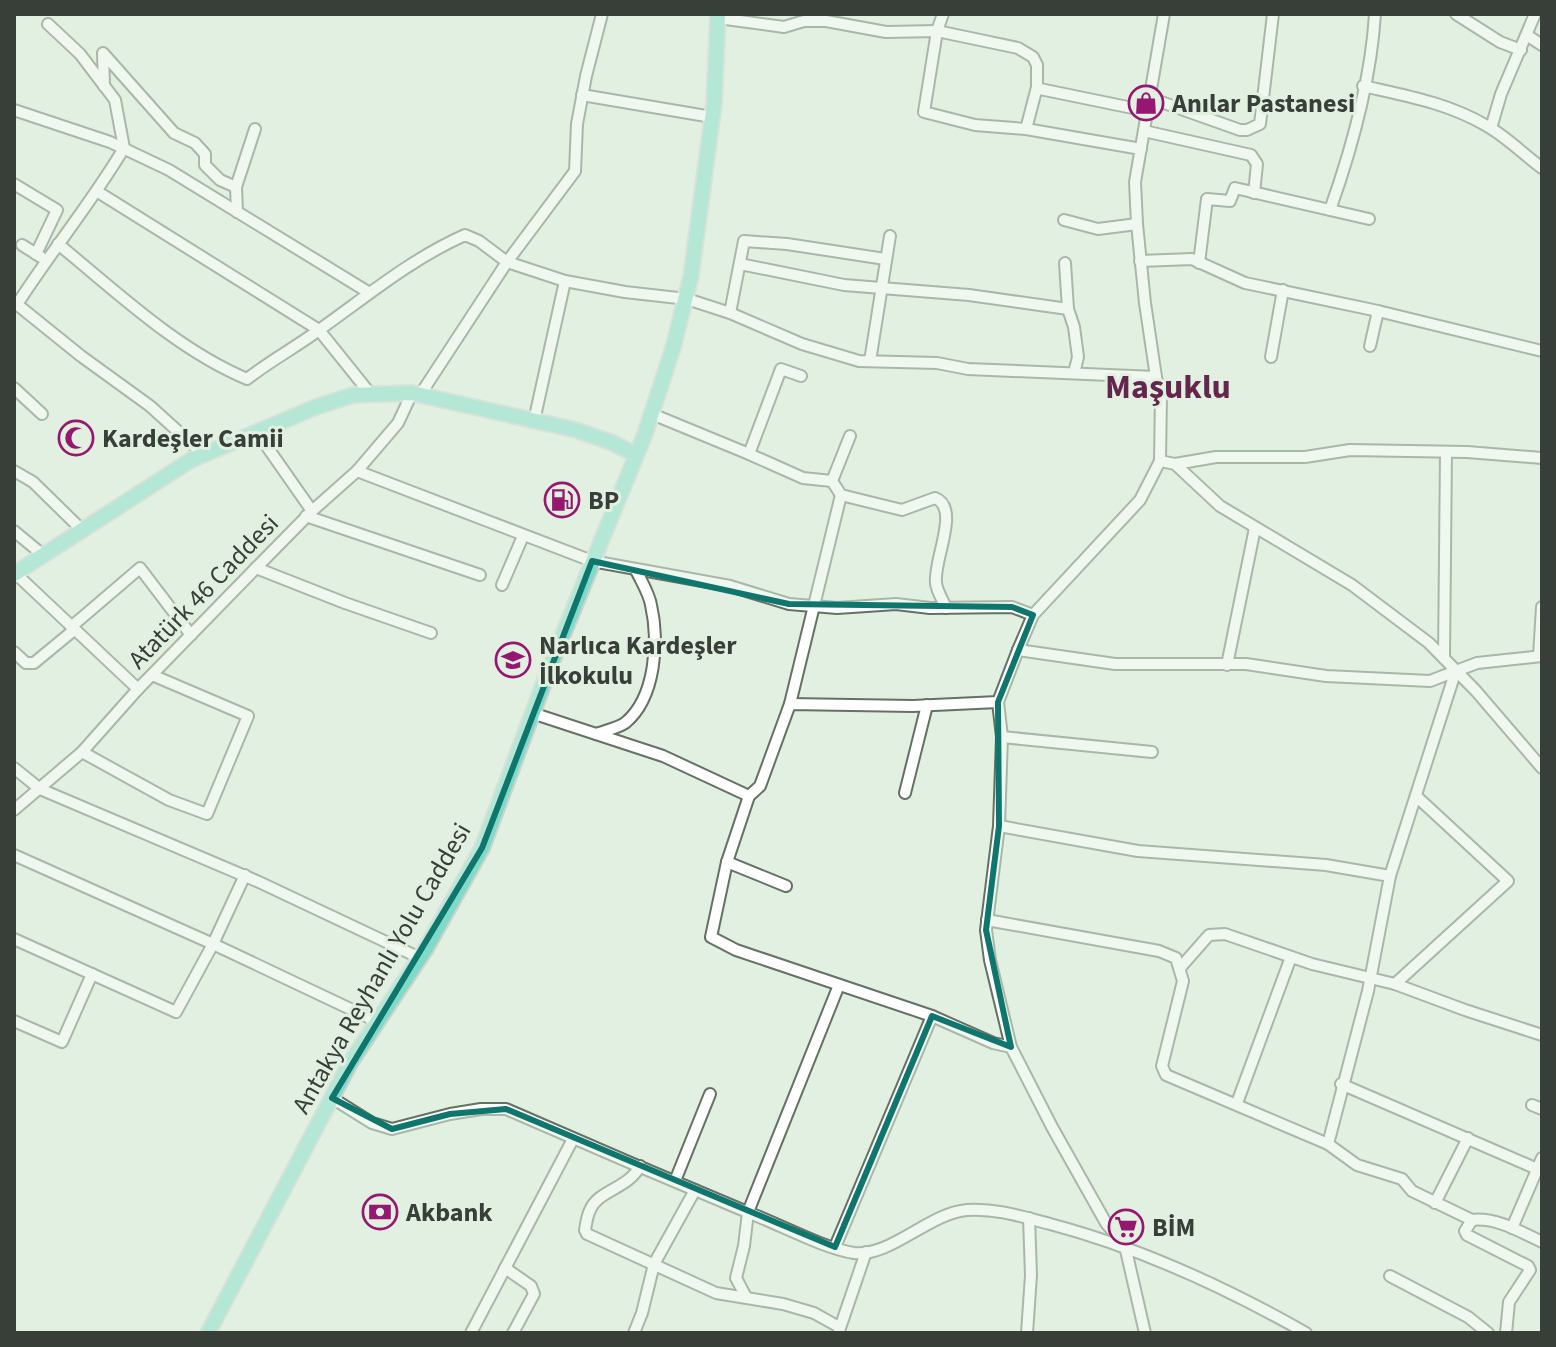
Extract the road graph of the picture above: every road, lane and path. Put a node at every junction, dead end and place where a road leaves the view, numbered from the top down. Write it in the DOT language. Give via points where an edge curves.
graph roads {
  1 [pos="602,14"];
  2 [pos="943,14"];
  3 [pos="1164,14"];
  4 [pos="1273,14"];
  5 [pos="1375,14"];
  6 [pos="1456,14"];
  7 [pos="1535,14"];
  8 [pos="718,16"];
  9 [pos="48,24"];
  10 [pos="937,31"];
  11 [pos="1528,36"];
  12 [pos="1542,45"];
  13 [pos="1521,50"];
  14 [pos="104,86"];
  15 [pos="1363,86"];
  16 [pos="1037,87"];
  17 [pos="582,95"];
  18 [pos="1150,98"];
  19 [pos="14,110"];
  20 [pos="1147,111"];
  21 [pos="712,117"];
  22 [pos="1491,128"];
  23 [pos="255,129"];
  24 [pos="1026,129"];
  25 [pos="1144,131"];
  26 [pos="124,148"];
  27 [pos="1141,149"];
  28 [pos="1542,168"];
  29 [pos="14,184"];
  30 [pos="236,187"];
  31 [pos="98,192"];
  32 [pos="1254,193"];
  33 [pos="1330,210"];
  34 [pos="237,212"];
  35 [pos="1369,219"];
  36 [pos="1064,220"];
  37 [pos="1137,224"];
  38 [pos="890,236"];
  39 [pos="58,244"];
  40 [pos="22,245"];
  41 [pos="41,258"];
  42 [pos="885,259"];
  43 [pos="1140,261"];
  44 [pos="507,262"];
  45 [pos="1065,263"];
  46 [pos="1199,263"];
  47 [pos="740,264"];
  48 [pos="565,281"];
  49 [pos="883,289"];
  50 [pos="1283,290"];
  51 [pos="368,292"];
  52 [pos="687,299"];
  53 [pos="16,303"];
  54 [pos="1068,309"];
  55 [pos="1378,311"];
  56 [pos="730,313"];
  57 [pos="319,330"];
  58 [pos="1370,346"];
  59 [pos="1542,351"];
  60 [pos="1271,357"];
  61 [pos="870,361"];
  62 [pos="1074,373"];
  63 [pos="801,376"];
  64 [pos="1156,377"];
  65 [pos="14,388"];
  66 [pos="416,394"];
  67 [pos="372,396"];
  68 [pos="42,414"];
  69 [pos="652,414"];
  70 [pos="534,421"];
  71 [pos="256,431"];
  72 [pos="850,436"];
  73 [pos="1446,452"];
  74 [pos="203,454"];
  75 [pos="749,454"];
  76 [pos="636,455"];
  77 [pos="1542,458"];
  78 [pos="1160,461"];
  79 [pos="1175,464"];
  80 [pos="14,471"];
  81 [pos="357,471"];
  82 [pos="832,481"];
  83 [pos="841,495"];
  84 [pos="309,514"];
  85 [pos="1255,528"];
  86 [pos="82,530"];
  87 [pos="14,531"];
  88 [pos="523,536"];
  89 [pos="43,555"];
  90 [pos="592,561"];
  91 [pos="256,568"];
  92 [pos="636,570"];
  93 [pos="14,573"];
  94 [pos="480,575"];
  95 [pos="502,585"];
  96 [pos="812,606"];
  97 [pos="1542,607"];
  98 [pos="946,608"];
  99 [pos="1033,615"];
  100 [pos="72,629"];
  101 [pos="431,633"];
  102 [pos="191,635"];
  103 [pos="1018,650"];
  104 [pos="14,652"];
  105 [pos="1541,656"];
  106 [pos="1444,658"];
  107 [pos="1227,665"];
  108 [pos="1456,670"];
  109 [pos="152,675"];
  110 [pos="138,689"];
  111 [pos="998,702"];
  112 [pos="790,704"];
  113 [pos="927,705"];
  114 [pos="532,713"];
  115 [pos="596,734"];
  116 [pos="1002,737"];
  117 [pos="82,752"];
  118 [pos="1152,752"];
  119 [pos="14,768"];
  120 [pos="1542,768"];
  121 [pos="40,789"];
  122 [pos="905,793"];
  123 [pos="749,796"];
  124 [pos="1416,796"];
  125 [pos="14,810"];
  126 [pos="999,826"];
  127 [pos="14,855"];
  128 [pos="727,862"];
  129 [pos="245,875"];
  130 [pos="1390,876"];
  131 [pos="786,886"];
  132 [pos="987,920"];
  133 [pos="14,939"];
  134 [pos="213,944"];
  135 [pos="1291,957"];
  136 [pos="420,958"];
  137 [pos="1180,968"];
  138 [pos="92,974"];
  139 [pos="1370,976"];
  140 [pos="1395,984"];
  141 [pos="839,985"];
  142 [pos="932,1016"];
  143 [pos="14,1021"];
  144 [pos="378,1022"];
  145 [pos="1542,1035"];
  146 [pos="1011,1047"];
  147 [pos="1341,1084"];
  148 [pos="710,1094"];
  149 [pos="332,1098"];
  150 [pos="1237,1103"];
  151 [pos="1468,1138"];
  152 [pos="573,1139"];
  153 [pos="1328,1144"];
  154 [pos="1542,1158"];
  155 [pos="640,1166"];
  156 [pos="1535,1168"];
  157 [pos="675,1181"];
  158 [pos="695,1190"];
  159 [pos="1435,1203"];
  160 [pos="748,1212"];
  161 [pos="1029,1218"];
  162 [pos="1472,1220"];
  163 [pos="1512,1228"];
  164 [pos="1112,1230"];
  165 [pos="1100,1237"];
  166 [pos="1542,1242"];
  167 [pos="1125,1246"];
  168 [pos="835,1247"];
  169 [pos="866,1252"];
  170 [pos="654,1264"];
  171 [pos="505,1268"];
  172 [pos="1390,1276"];
  173 [pos="746,1297"];
  174 [pos="839,1330"];
  175 [pos="208,1333"];
  176 [pos="471,1333"];
  177 [pos="513,1333"];
  178 [pos="634,1333"];
  179 [pos="1027,1333"];
  180 [pos="1145,1333"];
  181 [pos="1306,1333"];
  182 [pos="1488,1333"];
  183 [pos="1506,1333"];
  1 -- 17 [label="street, Atatürk 46 Caddesi"];
  2 -- 10 [label="street"];
  3 -- 18 [label="street"];
  4 -- 18 [label="street" via="1260,124 1240,130"];
  5 -- 15 [label="street"];
  6 -- 13 [label="street"];
  7 -- 11 [label="street"];
  8 -- 10 [label="street" via="761,26 826,21 886,32"];
  8 -- 21 [label="main road, Antakya Reyhanlı Yolu Caddesi"];
  9 -- 14 [label="street"];
  10 -- 16 [label="street" via="1018,48 1037,65"];
  10 -- 24 [label="street" via="924,112 975,125"];
  11 -- 12 [label="street"];
  11 -- 13 [label="street"];
  13 -- 22 [label="street"];
  14 -- 26 [label="street" via="115,100"];
  14 -- 30 [label="street" via="103,53 151,111 174,133 195,143 205,154 205,165"];
  15 -- 22 [label="street" via="1437,102"];
  15 -- 33 [label="street" via="1349,155"];
  16 -- 20 [label="street"];
  16 -- 24 [label="street"];
  17 -- 21 [label="street"];
  17 -- 44 [label="street, Atatürk 46 Caddesi" via="575,171"];
  18 -- 20 [label="street"];
  19 -- 26 [label="street"];
  20 -- 25 [label="street"];
  21 -- 52 [label="main road, Antakya Reyhanlı Yolu Caddesi"];
  22 -- 28 [label="street"];
  23 -- 30 [label="street"];
  24 -- 27 [label="street"];
  25 -- 27 [label="street"];
  25 -- 32 [label="street" via="1251,155 1257,164"];
  26 -- 31 [label="street"];
  26 -- 34 [label="street"];
  27 -- 37 [label="street" via="1135,182"];
  29 -- 41 [label="street" via="57,210"];
  30 -- 34 [label="street"];
  31 -- 39 [label="street"];
  31 -- 57 [label="street"];
  32 -- 33 [label="street"];
  32 -- 46 [label="street" via="1235,188 1230,201 1207,199"];
  33 -- 35 [label="street"];
  34 -- 51 [label="street"];
  36 -- 37 [label="street" via="1098,229"];
  37 -- 43 [label="street"];
  38 -- 42 [label="street"];
  39 -- 41 [label="street"];
  39 -- 57 [label="street" via="214,365 247,379"];
  40 -- 41 [label="street"];
  41 -- 53 [label="street"];
  42 -- 47 [label="street" via="744,241"];
  42 -- 49 [label="street"];
  43 -- 46 [label="street"];
  43 -- 64 [label="street"];
  44 -- 48 [label="street"];
  44 -- 51 [label="street" via="465,235"];
  44 -- 66 [label="street, Atatürk 46 Caddesi"];
  45 -- 54 [label="street"];
  46 -- 50 [label="street" via="1245,283"];
  47 -- 49 [label="street"];
  47 -- 56 [label="street"];
  48 -- 52 [label="street"];
  48 -- 70 [label="street"];
  49 -- 54 [label="street"];
  49 -- 61 [label="street"];
  50 -- 55 [label="street"];
  50 -- 60 [label="street"];
  51 -- 57 [label="street"];
  52 -- 56 [label="street"];
  52 -- 69 [label="main road, Antakya Reyhanlı Yolu Caddesi"];
  53 -- 74 [label="street" via="150,406"];
  54 -- 62 [label="street" via="1078,357"];
  55 -- 58 [label="street"];
  55 -- 59 [label="street"];
  56 -- 61 [label="street" via="802,344"];
  57 -- 67 [label="street"];
  61 -- 62 [label="street"];
  62 -- 64 [label="street"];
  63 -- 75 [label="street" via="781,369"];
  64 -- 78 [label="street" via="1161,395"];
  65 -- 68 [label="street"];
  66 -- 67 [label="main road"];
  66 -- 70 [label="main road"];
  66 -- 81 [label="street, Atatürk 46 Caddesi"];
  67 -- 71 [label="main road" via="353,395"];
  69 -- 75 [label="street"];
  69 -- 76 [label="main road, Antakya Reyhanlı Yolu Caddesi"];
  70 -- 76 [label="main road" via="613,443"];
  71 -- 74 [label="main road"];
  71 -- 84 [label="street"];
  72 -- 82 [label="street"];
  73 -- 77 [label="street"];
  73 -- 79 [label="street" via="1350,450"];
  73 -- 106 [label="street"];
  74 -- 86 [label="main road"];
  75 -- 82 [label="street" via="803,478"];
  76 -- 90 [label="main road, Antakya Reyhanlı Yolu Caddesi"];
  78 -- 79 [label="street"];
  78 -- 99 [label="street" via="1140,500"];
  79 -- 85 [label="street" via="1220,506"];
  80 -- 86 [label="street" via="33,482"];
  81 -- 84 [label="street, Atatürk 46 Caddesi"];
  81 -- 88 [label="street"];
  82 -- 83 [label="street"];
  83 -- 96 [label="street"];
  83 -- 98 [label="street" via="902,510 935,498 942,501 948,516 936,582"];
  84 -- 91 [label="street, Atatürk 46 Caddesi"];
  84 -- 94 [label="street"];
  85 -- 106 [label="street" via="1352,585"];
  85 -- 107 [label="street"];
  86 -- 89 [label="main road"];
  87 -- 89 [label="street"];
  88 -- 90 [label="street"];
  88 -- 95 [label="street"];
  89 -- 93 [label="main road"];
  90 -- 92 [label="street"];
  90 -- 114 [label="main road, Antakya Reyhanlı Yolu Caddesi"];
  91 -- 101 [label="street"];
  91 -- 102 [label="street, Atatürk 46 Caddesi"];
  92 -- 96 [label="street"];
  92 -- 115 [label="street" via="653,614 650,678 625,723"];
  93 -- 100 [label="street"];
  96 -- 98 [label="street"];
  96 -- 112 [label="street"];
  97 -- 105 [label="street"];
  98 -- 99 [label="street" via="1012,607"];
  99 -- 103 [label="street"];
  100 -- 102 [label="street" via="140,568"];
  100 -- 104 [label="street" via="34,663"];
  100 -- 110 [label="street"];
  102 -- 109 [label="street, Atatürk 46 Caddesi"];
  103 -- 107 [label="street" via="1115,664"];
  103 -- 111 [label="street"];
  105 -- 108 [label="street"];
  106 -- 108 [label="street"];
  107 -- 108 [label="street" via="1430,681"];
  108 -- 120 [label="street"];
  108 -- 124 [label="street"];
  109 -- 110 [label="street, Atatürk 46 Caddesi"];
  109 -- 117 [label="street" via="248,716 207,814 169,800"];
  110 -- 117 [label="street, Atatürk 46 Caddesi"];
  111 -- 113 [label="street"];
  111 -- 116 [label="street"];
  112 -- 113 [label="street"];
  112 -- 123 [label="street" via="760,786"];
  113 -- 122 [label="street"];
  114 -- 115 [label="street"];
  114 -- 136 [label="main road, Antakya Reyhanlı Yolu Caddesi" via="482,848"];
  115 -- 123 [label="street" via="663,756"];
  116 -- 118 [label="street"];
  116 -- 126 [label="street"];
  117 -- 121 [label="street, Atatürk 46 Caddesi"];
  119 -- 121 [label="street"];
  121 -- 125 [label="street, Atatürk 46 Caddesi"];
  121 -- 129 [label="street"];
  123 -- 128 [label="street"];
  124 -- 130 [label="street"];
  124 -- 140 [label="street" via="1508,881"];
  126 -- 130 [label="street" via="1138,851 1312,864"];
  126 -- 132 [label="street"];
  127 -- 134 [label="street"];
  128 -- 131 [label="street"];
  128 -- 141 [label="street" via="711,937"];
  129 -- 134 [label="street"];
  129 -- 136 [label="street"];
  130 -- 139 [label="street"];
  132 -- 137 [label="street" via="1159,951 1176,958"];
  132 -- 146 [label="street" via="990,960"];
  133 -- 138 [label="street"];
  134 -- 138 [label="street" via="176,1012"];
  134 -- 144 [label="street"];
  135 -- 137 [label="street" via="1225,934 1209,935"];
  135 -- 139 [label="street"];
  135 -- 150 [label="street"];
  136 -- 144 [label="main road, Antakya Reyhanlı Yolu Caddesi"];
  137 -- 150 [label="street" via="1183,981 1162,1066 1166,1075"];
  138 -- 143 [label="street" via="62,1042"];
  139 -- 140 [label="street"];
  139 -- 147 [label="street"];
  140 -- 145 [label="street"];
  141 -- 142 [label="street"];
  141 -- 160 [label="street"];
  142 -- 146 [label="street"];
  142 -- 168 [label="street"];
  144 -- 149 [label="main road, Antakya Reyhanlı Yolu Caddesi"];
  146 -- 164 [label="street"];
  147 -- 151 [label="street"];
  147 -- 153 [label="street"];
  148 -- 157 [label="street"];
  149 -- 152 [label="street" via="392,1129 450,1114 506,1109"];
  149 -- 175 [label="main road, Antakya Reyhanlı Yolu Caddesi"];
  150 -- 153 [label="street"];
  151 -- 156 [label="street"];
  151 -- 159 [label="street"];
  152 -- 155 [label="street"];
  152 -- 171 [label="street"];
  153 -- 159 [label="street" via="1357,1165 1402,1179"];
  154 -- 156 [label="street"];
  155 -- 157 [label="street"];
  155 -- 170 [label="street" via="634,1177 590,1207 585,1230"];
  156 -- 163 [label="street"];
  157 -- 158 [label="street"];
  158 -- 160 [label="street"];
  158 -- 170 [label="street"];
  159 -- 162 [label="street"];
  160 -- 168 [label="street"];
  160 -- 173 [label="street" via="736,1278"];
  161 -- 165 [label="street"];
  161 -- 169 [label="street" via="965,1210"];
  161 -- 179 [label="street"];
  162 -- 163 [label="street"];
  162 -- 183 [label="street" via="1467,1235 1530,1270 1509,1302"];
  163 -- 166 [label="street"];
  164 -- 165 [label="street"];
  164 -- 167 [label="street"];
  165 -- 167 [label="street"];
  167 -- 180 [label="street"];
  167 -- 181 [label="street" via="1255,1303"];
  168 -- 169 [label="street"];
  169 -- 174 [label="street"];
  170 -- 173 [label="street" via="716,1293"];
  170 -- 178 [label="street"];
  171 -- 176 [label="street"];
  171 -- 177 [label="street" via="534,1294"];
  172 -- 182 [label="street"];
  173 -- 174 [label="street" via="814,1313"];
}
